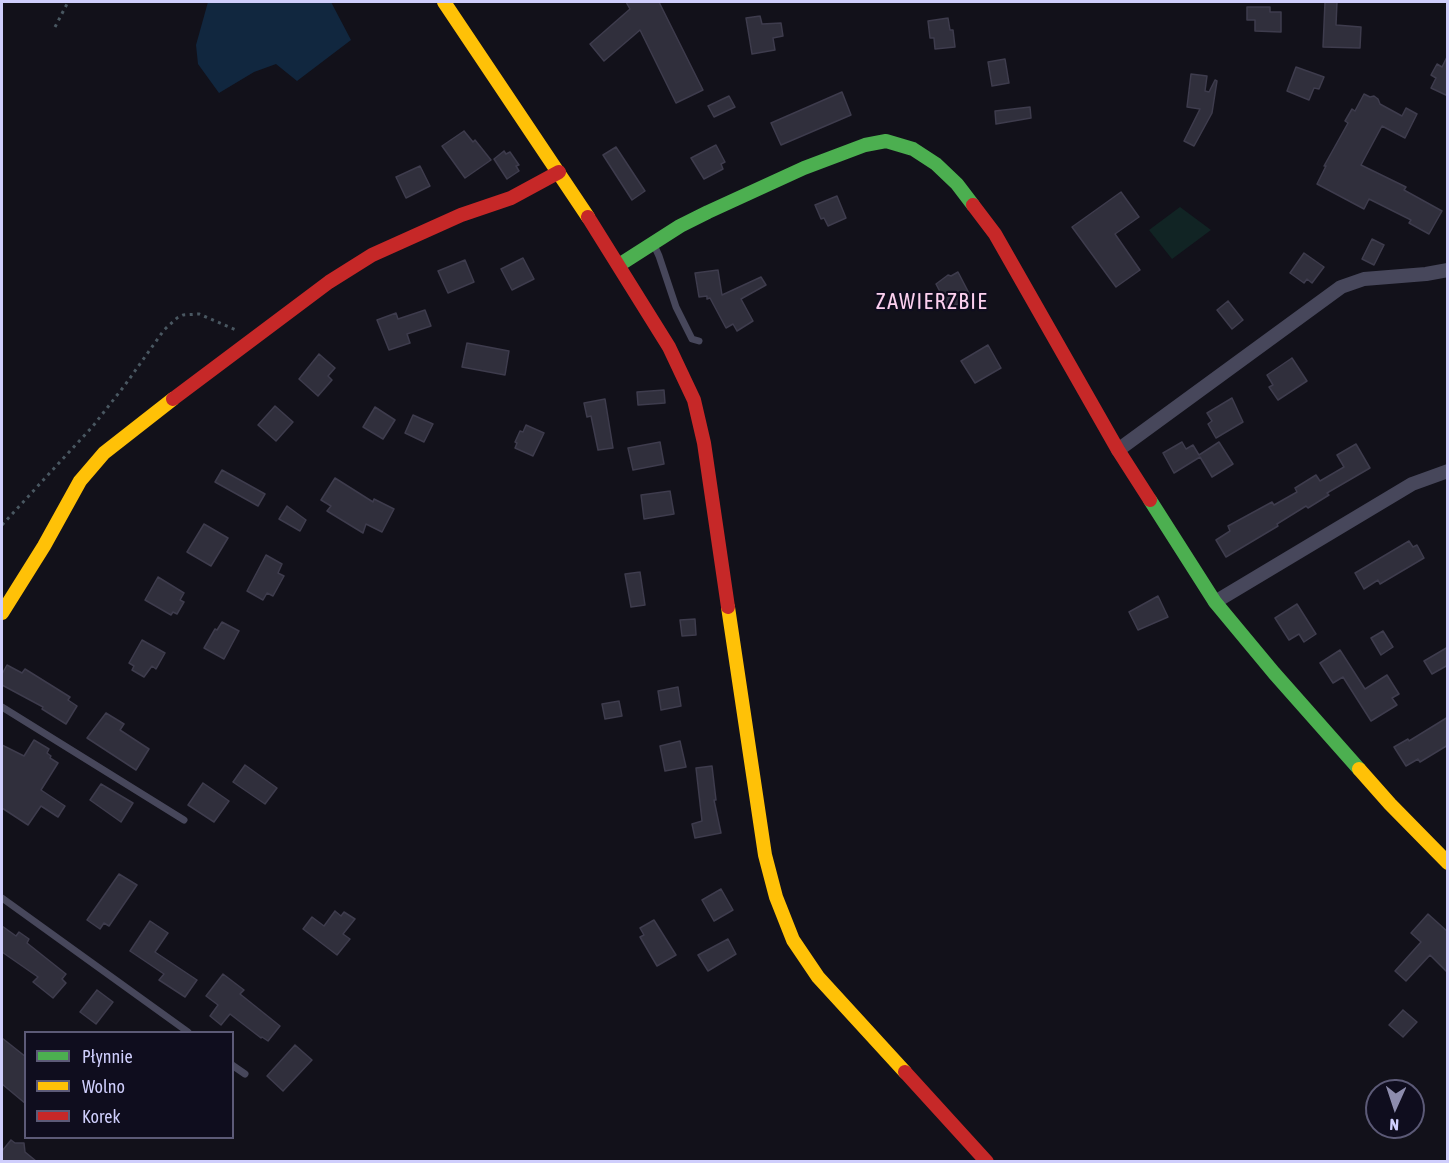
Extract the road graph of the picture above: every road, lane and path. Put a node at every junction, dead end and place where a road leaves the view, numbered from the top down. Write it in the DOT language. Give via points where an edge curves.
graph roads {
  1 [pos="69,2"];
  2 [pos="444,2"];
  3 [pos="55,27"];
  4 [pos="559,172"];
  5 [pos="652,243"];
  6 [pos="619,265"];
  7 [pos="1448,270"];
  8 [pos="258,335"];
  9 [pos="699,341"];
  10 [pos="1118,450"];
  11 [pos="1448,471"];
  12 [pos="2,525"];
  13 [pos="1215,602"];
  14 [pos="2,613"];
  15 [pos="2,707"];
  16 [pos="184,820"];
  17 [pos="1448,863"];
  18 [pos="2,898"];
  19 [pos="187,1031"];
  20 [pos="234,1066"];
  21 [pos="245,1074"];
  22 [pos="987,1161"];
  1 -- 3 [label="path"];
  2 -- 4 [label="street"];
  4 -- 6 [label="street"];
  4 -- 8 [label="street" via="511,198 461,215 372,255"];
  5 -- 6 [label="street"];
  5 -- 9 [label="lane" via="676,307 693,339"];
  5 -- 10 [label="street" via="708,213 840,154 886,141 913,149 957,184 995,234"];
  6 -- 22 [label="street" via="669,346 694,400 704,443 765,855 776,897 794,940 818,977"];
  7 -- 10 [label="street" via="1364,279 1341,287"];
  8 -- 12 [label="path" via="234,330 199,314 177,318 80,440"];
  8 -- 14 [label="street" via="104,453 80,481"];
  10 -- 13 [label="street"];
  11 -- 13 [label="street" via="1412,484"];
  13 -- 17 [label="street" via="1390,804"];
  15 -- 16 [label="lane"];
  18 -- 19 [label="lane"];
  20 -- 21 [label="lane"];
}
